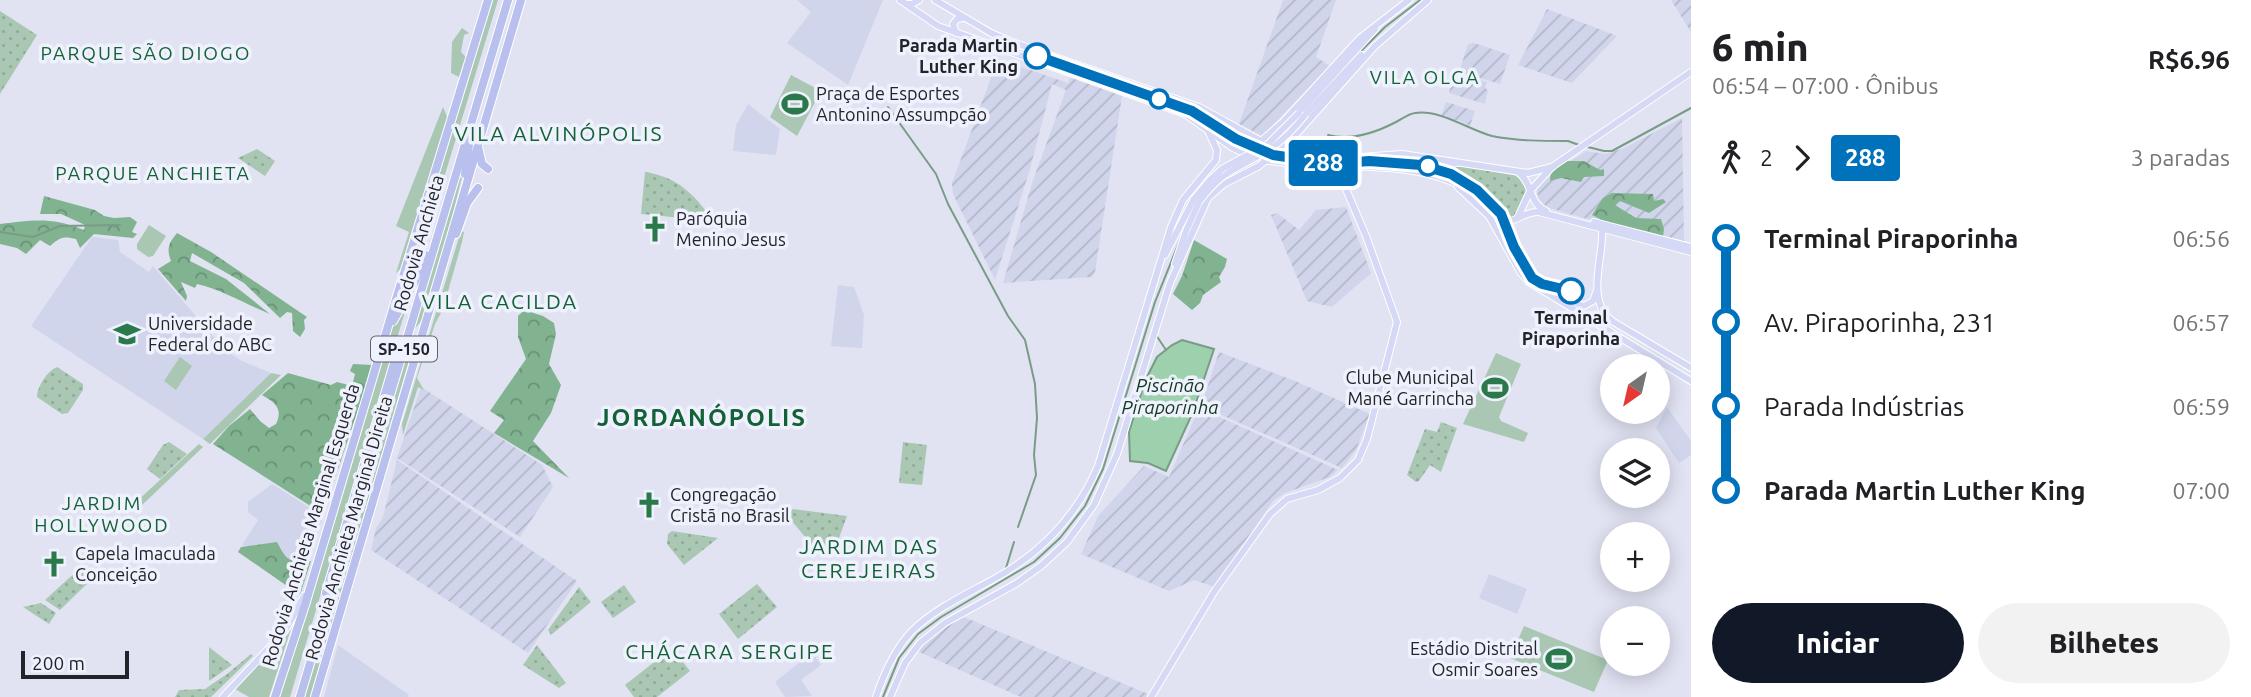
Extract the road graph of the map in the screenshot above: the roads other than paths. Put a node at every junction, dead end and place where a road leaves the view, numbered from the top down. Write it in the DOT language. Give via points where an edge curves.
graph roads {
  1 [pos="488,0"];
  2 [pos="502,0"];
  3 [pos="508,0"];
  4 [pos="522,0"];
  5 [pos="919,0"];
  6 [pos="935,0"];
  7 [pos="1409,0"];
  8 [pos="1427,0"];
  9 [pos="902,2"];
  10 [pos="1389,15"];
  11 [pos="1403,22"];
  12 [pos="975,24"];
  13 [pos="956,33"];
  14 [pos="1361,50"];
  15 [pos="1691,72"];
  16 [pos="472,122"];
  17 [pos="1283,122"];
  18 [pos="1204,126"];
  19 [pos="1294,137"];
  20 [pos="1261,141"];
  21 [pos="478,145"];
  22 [pos="1279,150"];
  23 [pos="1217,154"];
  24 [pos="1300,155"];
  25 [pos="1266,161"];
  26 [pos="1458,162"];
  27 [pos="1351,167"];
  28 [pos="1552,167"];
  29 [pos="1337,168"];
  30 [pos="488,169"];
  31 [pos="1209,170"];
  32 [pos="1518,172"];
  33 [pos="1242,174"];
  34 [pos="1441,177"];
  35 [pos="1345,183"];
  36 [pos="1454,183"];
  37 [pos="1224,184"];
  38 [pos="478,188"];
  39 [pos="1530,191"];
  40 [pos="462,197"];
  41 [pos="1517,218"];
  42 [pos="1602,226"];
  43 [pos="449,245"];
  44 [pos="1691,247"];
  45 [pos="1691,252"];
  46 [pos="426,255"];
  47 [pos="1160,266"];
  48 [pos="1170,283"];
  49 [pos="1598,287"];
  50 [pos="1554,298"];
  51 [pos="384,339"];
  52 [pos="1677,359"];
  53 [pos="1691,368"];
  54 [pos="1679,372"];
  55 [pos="1691,381"];
  56 [pos="314,575"];
  57 [pos="307,589"];
  58 [pos="286,611"];
  59 [pos="223,697"];
  60 [pos="275,697"];
  61 [pos="298,697"];
  62 [pos="315,697"];
  63 [pos="876,697"];
  64 [pos="890,697"];
  65 [pos="1151,697"];
  1 -- 51 [label="highway, Rodovia Anchieta Marginal Esquerda / SP-150"];
  2 -- 46 [label="highway, Rodovia Anchieta / SP-150"];
  3 -- 16 [label="highway, Rodovia Anchieta / SP-150"];
  4 -- 21 [label="highway, SP-150"];
  5 -- 9 [label="main road"];
  6 -- 12 [label="main road"];
  7 -- 10 [label="main road"];
  8 -- 11 [label="main road"];
  9 -- 13 [label="main road" via="928,21"];
  10 -- 14 [label="main road"];
  10 -- 17 [label="main road" via="1360,38"];
  11 -- 14 [label="main road"];
  11 -- 19 [label="main road" via="1375,46"];
  12 -- 13 [label="main road" via="958,18 953,24"];
  12 -- 20 [label="main road" via="1012,42 1199,107"];
  13 -- 18 [label="main road" via="1178,111"];
  14 -- 47 [label="main road, bridge" via="1278,136 1209,180 1188,209"];
  14 -- 48 [label="main road, bridge" via="1287,136 1213,183 1195,208"];
  15 -- 28 [label="main road"];
  16 -- 40 [label="highway"];
  16 -- 61 [label="highway, Rodovia Anchieta / SP-150"];
  17 -- 19 [label="main road"];
  17 -- 20 [label="main road"];
  18 -- 23 [label="main road"];
  18 -- 25 [label="main road" via="1241,152"];
  19 -- 22 [label="main road"];
  19 -- 24 [label="main road" via="1292,147"];
  20 -- 22 [label="main road"];
  21 -- 30 [label="highway"];
  21 -- 40 [label="highway, SP-150"];
  22 -- 24 [label="main road"];
  22 -- 25 [label="main road"];
  23 -- 31 [label="main road"];
  23 -- 33 [label="main road" via="1226,170"];
  24 -- 26 [label="main road" via="1333,159 1402,154"];
  25 -- 29 [label="main road"];
  25 -- 33 [label="main road"];
  26 -- 32 [label="main road"];
  26 -- 34 [label="main road" via="1445,166"];
  27 -- 29 [label="main road"];
  27 -- 34 [label="main road"];
  27 -- 35 [label="main road"];
  28 -- 32 [label="main road"];
  28 -- 39 [label="main road"];
  29 -- 35 [label="main road"];
  31 -- 37 [label="main road" via="1222,173"];
  31 -- 47 [label="main road" via="1179,208"];
  32 -- 39 [label="main road"];
  33 -- 37 [label="main road"];
  34 -- 36 [label="main road"];
  35 -- 65 [label="main road" via="1397,324 1364,447 1340,478 1287,499 1270,513 1214,592"];
  36 -- 41 [label="main road" via="1478,196 1502,222"];
  36 -- 50 [label="main road" via="1489,216 1526,279"];
  37 -- 48 [label="main road" via="1204,204"];
  38 -- 43 [label="highway" via="467,203 463,229"];
  39 -- 41 [label="main road"];
  39 -- 42 [label="main road" via="1542,209"];
  40 -- 43 [label="highway, SP-150"];
  41 -- 42 [label="main road" via="1535,212"];
  42 -- 44 [label="main road"];
  42 -- 45 [label="main road"];
  42 -- 49 [label="main road"];
  43 -- 62 [label="highway, Rodovia Anchieta Marginal Direita / SP-150"];
  46 -- 51 [label="highway"];
  46 -- 61 [label="highway, Rodovia Anchieta / SP-150"];
  47 -- 63 [label="main road" via="1098,466 1078,504 1041,548 917,627 894,654"];
  48 -- 64 [label="main road" via="1109,476 1078,529 1032,573 925,639 905,663"];
  49 -- 50 [label="main road" via="1593,301 1584,306"];
  49 -- 52 [label="main road" via="1600,307 1607,317"];
  50 -- 54 [label="main road"];
  51 -- 56 [label="highway, Rodovia Anchieta Marginal Esquerda / SP-150"];
  52 -- 53 [label="main road"];
  52 -- 54 [label="main road"];
  54 -- 55 [label="main road"];
  56 -- 57 [label="main road"];
  56 -- 60 [label="highway, Rodovia Anchieta Marginal Esquerda / SP-150"];
  57 -- 58 [label="main road" via="295,608"];
  57 -- 59 [label="main road" via="285,631"];
}
